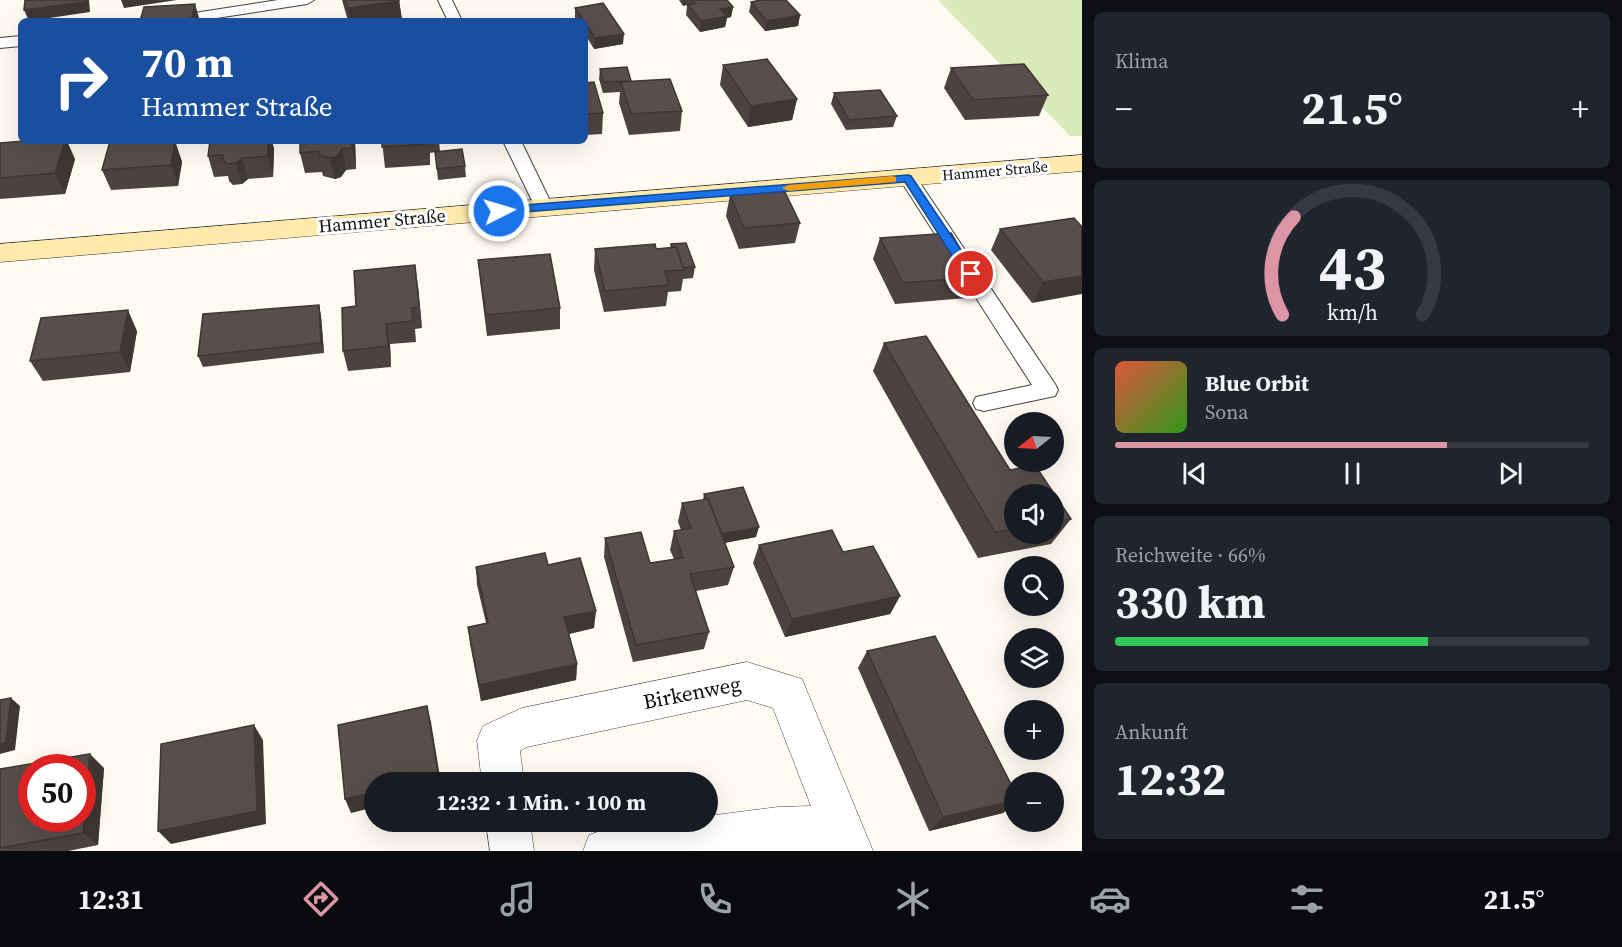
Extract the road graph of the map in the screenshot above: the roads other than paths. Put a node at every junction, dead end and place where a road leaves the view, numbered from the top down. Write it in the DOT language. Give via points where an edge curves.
graph roads {
  1 [pos="307,0"];
  2 [pos="445,0"];
  3 [pos="194,17"];
  4 [pos="454,18"];
  5 [pos="18,41"];
  6 [pos="0,43"];
  7 [pos="513,144"];
  8 [pos="1082,163"];
  9 [pos="908,178"];
  10 [pos="544,207"];
  11 [pos="0,253"];
  12 [pos="984,403"];
  13 [pos="502,772"];
  14 [pos="509,832"];
  15 [pos="846,839"];
  16 [pos="512,851"];
  17 [pos="605,851"];
  1 -- 3 [label="lane"];
  2 -- 4 [label="lane"];
  5 -- 6 [label="lane"];
  7 -- 10 [label="lane"];
  8 -- 9 [label="main road, Hammer Straße"];
  9 -- 10 [label="main road, Hammer Straße"];
  9 -- 12 [label="lane, Hammer Straße" via="1047,390"];
  10 -- 11 [label="main road, Hammer Straße"];
  13 -- 15 [label="street, Birkenweg" via="498,740 522,728 747,681 788,693"];
  14 -- 16 [label="street"];
  15 -- 17 [label="street, Birkenweg" via="778,829"];
}
